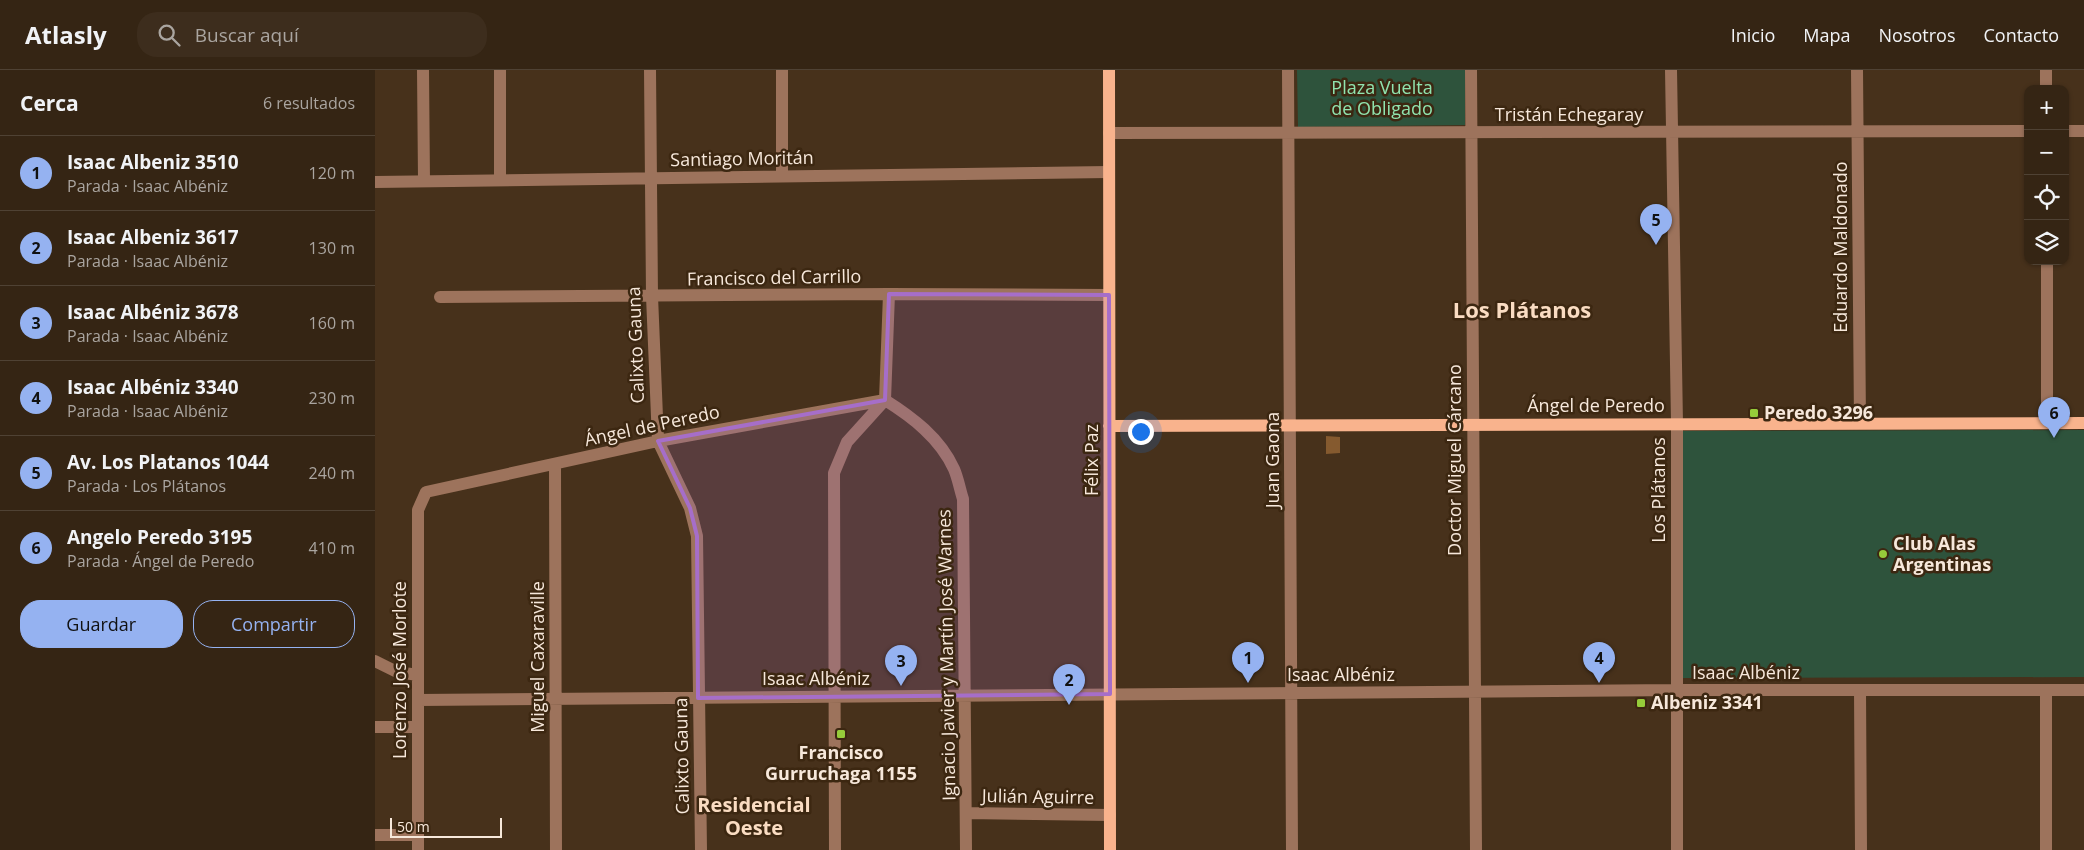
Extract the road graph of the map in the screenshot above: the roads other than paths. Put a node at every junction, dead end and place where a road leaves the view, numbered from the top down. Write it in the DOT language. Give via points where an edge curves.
graph roads {
  1 [pos="423,70"];
  2 [pos="501,70"];
  3 [pos="650,70"];
  4 [pos="781,70"];
  5 [pos="1109,70"];
  6 [pos="1288,70"];
  7 [pos="1471,70"];
  8 [pos="1671,70"];
  9 [pos="1857,70"];
  10 [pos="2046,70"];
  11 [pos="2046,85"];
  12 [pos="1109,132"];
  13 [pos="1288,132"];
  14 [pos="1471,132"];
  15 [pos="1857,132"];
  16 [pos="2024,132"];
  17 [pos="2069,132"];
  18 [pos="2084,132"];
  19 [pos="1671,133"];
  20 [pos="1109,172"];
  21 [pos="782,176"];
  22 [pos="651,178"];
  23 [pos="500,179"];
  24 [pos="424,180"];
  25 [pos="375,182"];
  26 [pos="2047,265"];
  27 [pos="889,294"];
  28 [pos="1109,295"];
  29 [pos="440,296"];
  30 [pos="652,296"];
  31 [pos="885,400"];
  32 [pos="1677,423"];
  33 [pos="1860,423"];
  34 [pos="2047,423"];
  35 [pos="2084,423"];
  36 [pos="1472,424"];
  37 [pos="1290,425"];
  38 [pos="1109,426"];
  39 [pos="658,441"];
  40 [pos="555,464"];
  41 [pos="426,492"];
  42 [pos="375,661"];
  43 [pos="418,676"];
  44 [pos="1677,690"];
  45 [pos="1860,690"];
  46 [pos="2046,690"];
  47 [pos="2084,690"];
  48 [pos="1474,692"];
  49 [pos="1291,693"];
  50 [pos="1110,694"];
  51 [pos="965,696"];
  52 [pos="834,697"];
  53 [pos="699,698"];
  54 [pos="555,699"];
  55 [pos="418,700"];
  56 [pos="375,727"];
  57 [pos="417,727"];
  58 [pos="966,813"];
  59 [pos="1110,815"];
  60 [pos="375,835"];
  61 [pos="418,835"];
  62 [pos="419,850"];
  63 [pos="556,850"];
  64 [pos="701,850"];
  65 [pos="835,850"];
  66 [pos="966,850"];
  67 [pos="1110,850"];
  68 [pos="1292,850"];
  69 [pos="1476,850"];
  70 [pos="1677,850"];
  71 [pos="1861,850"];
  72 [pos="2046,850"];
  1 -- 24 [label="street"];
  2 -- 23 [label="street"];
  3 -- 22 [label="street, Calixto Gauna"];
  4 -- 21 [label="street"];
  5 -- 12 [label="main road, Félix Paz"];
  6 -- 13 [label="street, Juan Gaona"];
  7 -- 14 [label="street, Doctor Miguel Cárcano"];
  8 -- 19 [label="street, Los Plátanos"];
  9 -- 15 [label="street, Eduardo Maldonado"];
  10 -- 11 [label="street"];
  12 -- 13 [label="street, Tristán Echegaray"];
  12 -- 20 [label="main road, Félix Paz"];
  13 -- 14 [label="street, Tristán Echegaray"];
  13 -- 37 [label="street, Juan Gaona"];
  14 -- 19 [label="street, Tristán Echegaray"];
  14 -- 36 [label="street, Doctor Miguel Cárcano"];
  15 -- 16 [label="street, Tristán Echegaray"];
  15 -- 19 [label="street, Tristán Echegaray"];
  15 -- 33 [label="street, Eduardo Maldonado"];
  17 -- 18 [label="street"];
  19 -- 32 [label="street, Los Plátanos"];
  20 -- 21 [label="street, Santiago Moritán"];
  20 -- 28 [label="main road, Félix Paz"];
  21 -- 22 [label="street, Santiago Moritán"];
  22 -- 23 [label="street, Santiago Moritán"];
  22 -- 30 [label="street, Calixto Gauna"];
  23 -- 24 [label="street, Santiago Moritán"];
  24 -- 25 [label="street, Santiago Moritán"];
  26 -- 34 [label="street"];
  27 -- 28 [label="street, Francisco del Carrillo"];
  27 -- 30 [label="street, Francisco del Carrillo"];
  27 -- 31 [label="street"];
  28 -- 38 [label="main road, Félix Paz"];
  29 -- 30 [label="street, Francisco del Carrillo"];
  30 -- 39 [label="street, Calixto Gauna"];
  31 -- 39 [label="street, Ángel de Peredo"];
  31 -- 51 [label="street, Ignacio Javier y Martín José Warnes" via="924,428 942,449 954,469 963,499"];
  31 -- 52 [label="street" via="847,442 834,473"];
  32 -- 33 [label="main road, Ángel de Peredo"];
  32 -- 36 [label="main road, Ángel de Peredo"];
  32 -- 44 [label="street, Los Plátanos"];
  33 -- 34 [label="main road, Ángel de Peredo"];
  34 -- 35 [label="main road, Ángel de Peredo"];
  36 -- 37 [label="main road, Ángel de Peredo"];
  36 -- 48 [label="street, Doctor Miguel Cárcano"];
  37 -- 38 [label="main road, Ángel de Peredo"];
  37 -- 49 [label="street, Juan Gaona"];
  38 -- 50 [label="main road, Félix Paz"];
  39 -- 40 [label="street, Ángel de Peredo"];
  39 -- 53 [label="street, Calixto Gauna" via="690,508 697,536"];
  40 -- 41 [label="street, Ángel de Peredo"];
  40 -- 54 [label="street, Miguel Caxaraville"];
  41 -- 43 [label="street, Lorenzo José Morlote" via="418,510"];
  42 -- 43 [label="street" via="397,672"];
  43 -- 55 [label="street, Lorenzo José Morlote"];
  44 -- 45 [label="street, Isaac Albéniz"];
  44 -- 48 [label="street, Isaac Albéniz"];
  44 -- 70 [label="street, Los Plátanos"];
  45 -- 46 [label="street, Isaac Albéniz"];
  45 -- 71 [label="street"];
  46 -- 47 [label="street, Isaac Albéniz"];
  46 -- 72 [label="street"];
  48 -- 49 [label="street, Isaac Albéniz"];
  48 -- 69 [label="street, Doctor Miguel Cárcano"];
  49 -- 50 [label="street, Isaac Albéniz"];
  49 -- 68 [label="street, Juan Gaona"];
  50 -- 51 [label="street, Isaac Albéniz"];
  50 -- 59 [label="main road, Félix Paz"];
  51 -- 52 [label="street, Isaac Albéniz"];
  51 -- 58 [label="street, Ignacio Javier y Martín José Warnes"];
  52 -- 53 [label="street, Isaac Albéniz"];
  52 -- 65 [label="street"];
  53 -- 54 [label="street, Isaac Albéniz"];
  53 -- 64 [label="street, Calixto Gauna"];
  54 -- 55 [label="street, Isaac Albéniz"];
  54 -- 63 [label="street, Miguel Caxaraville"];
  55 -- 57 [label="street, Lorenzo José Morlote"];
  56 -- 57 [label="street"];
  57 -- 61 [label="street, Lorenzo José Morlote"];
  58 -- 59 [label="street, Julián Aguirre"];
  58 -- 66 [label="street, Ignacio Javier y Martín José Warnes"];
  59 -- 67 [label="main road, Félix Paz"];
  60 -- 61 [label="street"];
  61 -- 62 [label="street, Lorenzo José Morlote"];
}
